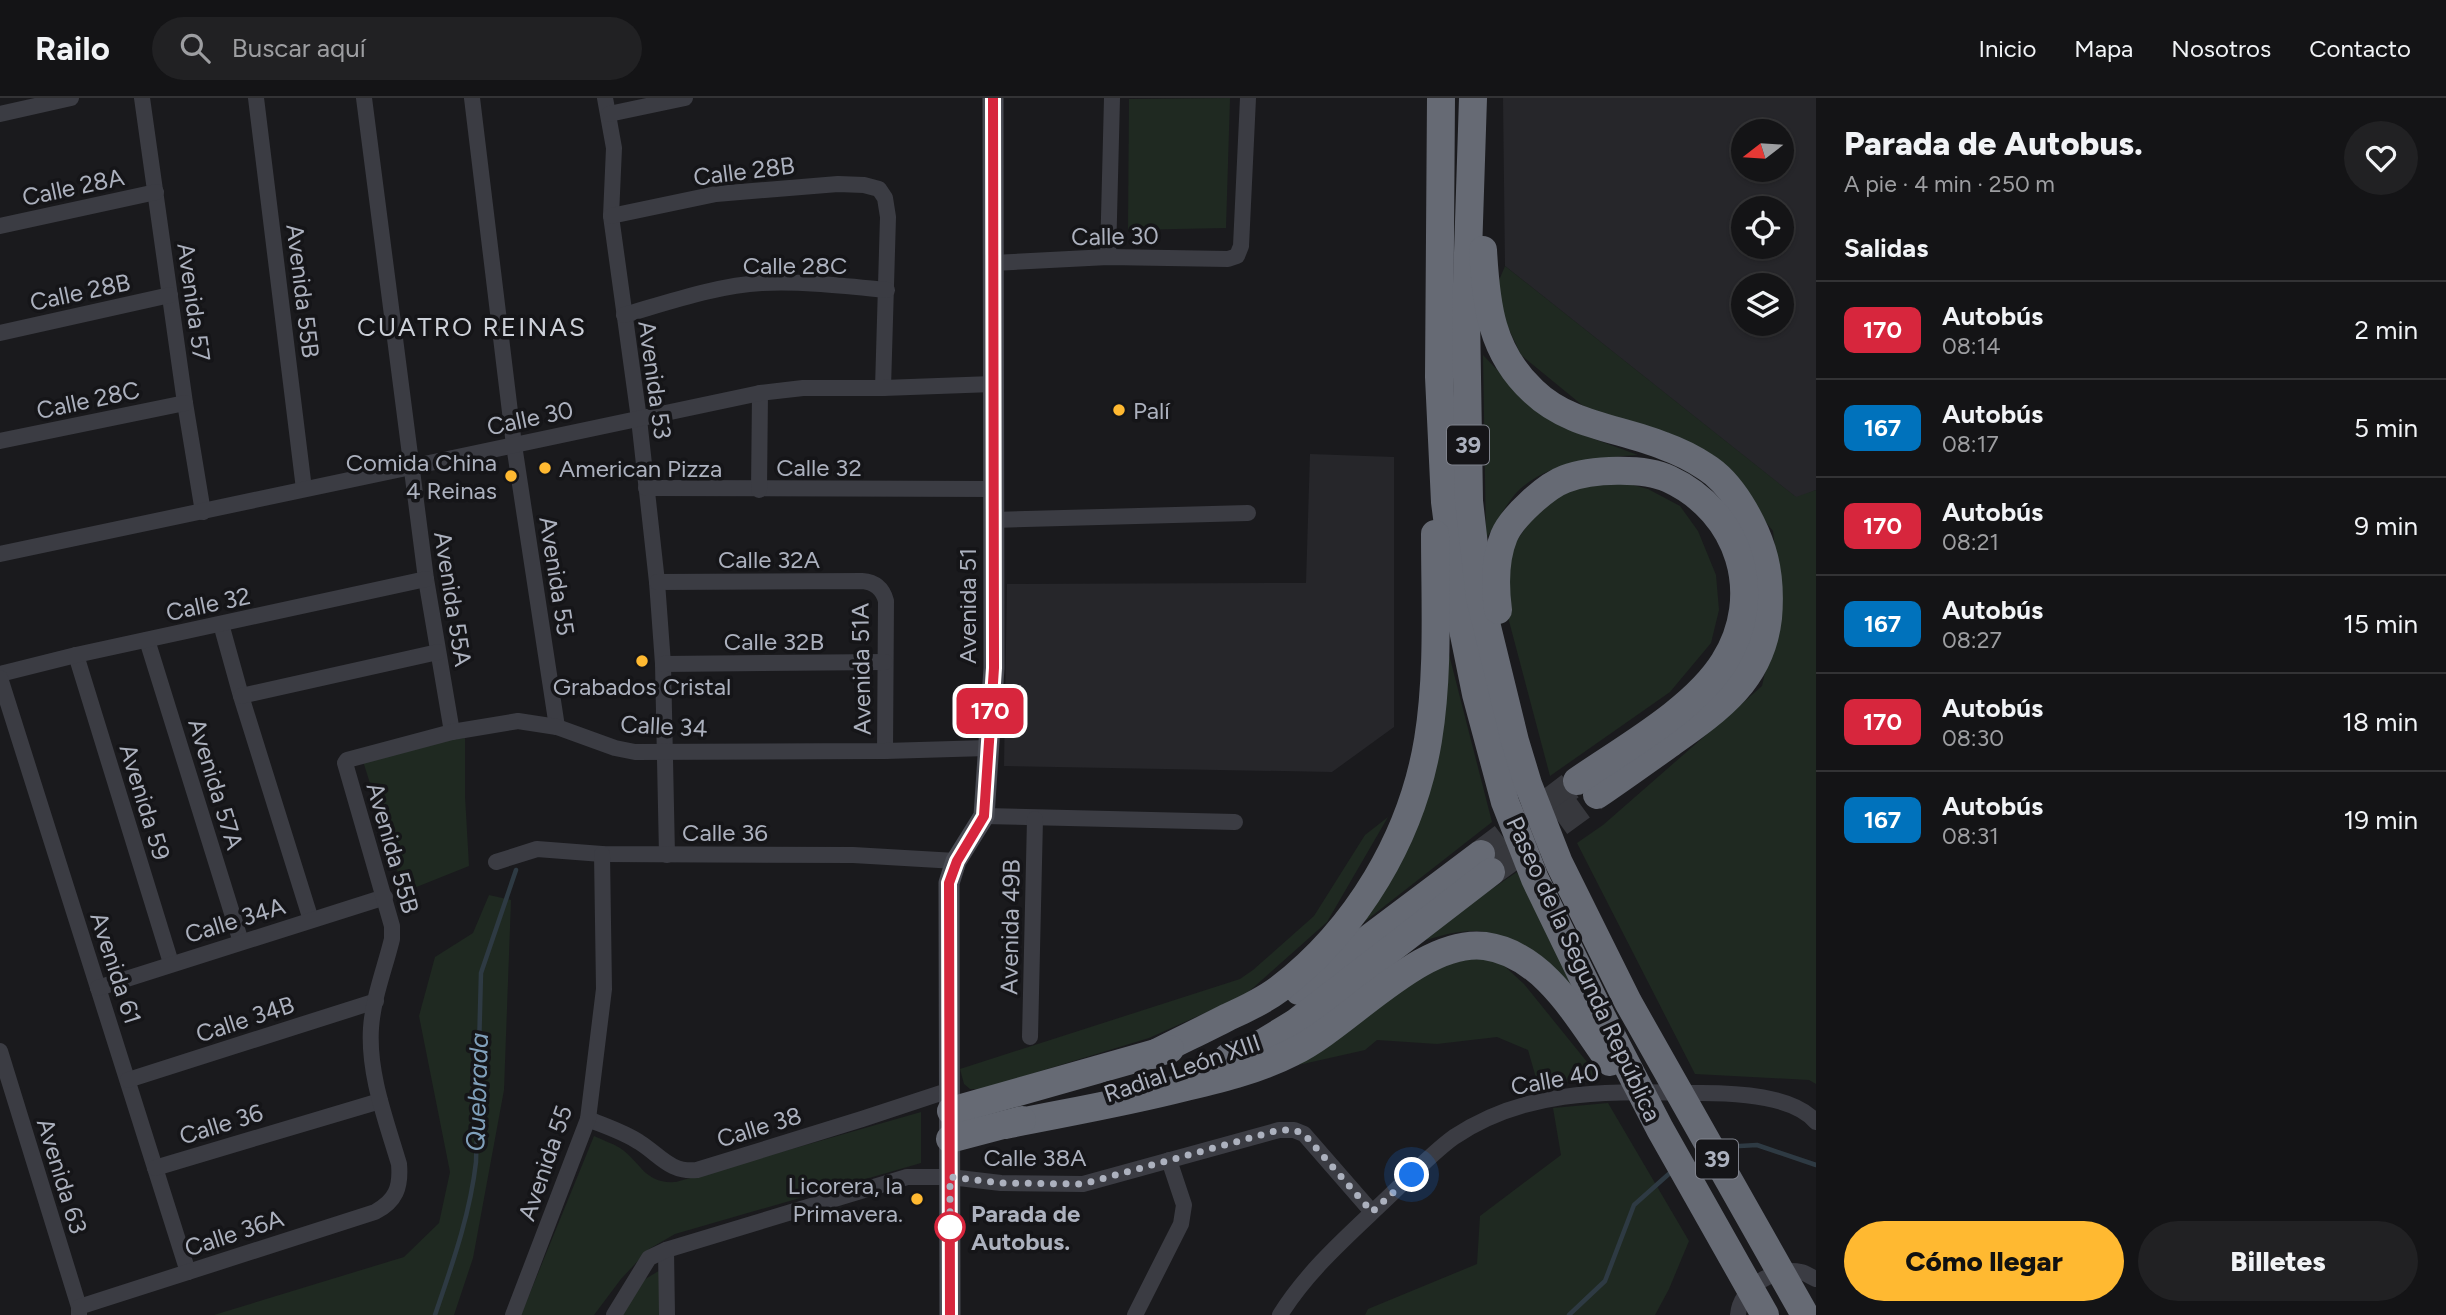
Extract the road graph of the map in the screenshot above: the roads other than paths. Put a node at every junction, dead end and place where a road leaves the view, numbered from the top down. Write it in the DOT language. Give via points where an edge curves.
graph roads {
  1 [pos="71,98"];
  2 [pos="142,98"];
  3 [pos="256,98"];
  4 [pos="364,98"];
  5 [pos="472,98"];
  6 [pos="685,98"];
  7 [pos="993,98"];
  8 [pos="1112,98"];
  9 [pos="1248,98"];
  10 [pos="1441,98"];
  11 [pos="1474,98"];
  12 [pos="607,106"];
  13 [pos="0,114"];
  14 [pos="156,192"];
  15 [pos="611,216"];
  16 [pos="0,226"];
  17 [pos="1108,257"];
  18 [pos="993,263"];
  19 [pos="887,290"];
  20 [pos="170,295"];
  21 [pos="624,315"];
  22 [pos="0,333"];
  23 [pos="1439,377"];
  24 [pos="993,384"];
  25 [pos="883,388"];
  26 [pos="760,393"];
  27 [pos="185,403"];
  28 [pos="639,419"];
  29 [pos="0,441"];
  30 [pos="514,445"];
  31 [pos="411,466"];
  32 [pos="646,488"];
  33 [pos="304,489"];
  34 [pos="759,489"];
  35 [pos="993,489"];
  36 [pos="203,512"];
  37 [pos="1248,513"];
  38 [pos="993,520"];
  39 [pos="0,554"];
  40 [pos="426,579"];
  41 [pos="657,582"];
  42 [pos="879,588"];
  43 [pos="221,624"];
  44 [pos="147,640"];
  45 [pos="438,652"];
  46 [pos="76,655"];
  47 [pos="885,662"];
  48 [pos="663,664"];
  49 [pos="0,676"];
  50 [pos="241,696"];
  51 [pos="557,727"];
  52 [pos="452,732"];
  53 [pos="1515,741"];
  54 [pos="987,748"];
  55 [pos="886,751"];
  56 [pos="666,752"];
  57 [pos="346,761"];
  58 [pos="984,816"];
  59 [pos="1035,819"];
  60 [pos="1235,822"];
  61 [pos="602,854"];
  62 [pos="667,855"];
  63 [pos="957,861"];
  64 [pos="496,862"];
  65 [pos="385,897"];
  66 [pos="311,920"];
  67 [pos="241,942"];
  68 [pos="172,963"];
  69 [pos="98,988"];
  70 [pos="376,1001"];
  71 [pos="1598,1028"];
  72 [pos="1030,1037"];
  73 [pos="0,1051"];
  74 [pos="1152,1055"];
  75 [pos="128,1080"];
  76 [pos="380,1101"];
  77 [pos="950,1113"];
  78 [pos="588,1119"];
  79 [pos="1816,1122"];
  80 [pos="1005,1125"];
  81 [pos="1169,1160"];
  82 [pos="155,1168"];
  83 [pos="950,1177"];
  84 [pos="397,1194"];
  85 [pos="1372,1212"];
  86 [pos="666,1250"];
  87 [pos="188,1272"];
  88 [pos="1816,1279"];
  89 [pos="79,1311"];
  90 [pos="513,1315"];
  91 [pos="614,1315"];
  92 [pos="667,1315"];
  93 [pos="950,1315"];
  94 [pos="1135,1315"];
  95 [pos="1280,1315"];
  96 [pos="1738,1315"];
  97 [pos="1765,1315"];
  98 [pos="1805,1315"];
  1 -- 13 [label="street"];
  2 -- 14 [label="street, Avenida 57"];
  3 -- 33 [label="street, Avenida 55B"];
  4 -- 31 [label="street, Avenida 55A"];
  5 -- 30 [label="street, Avenida 55"];
  6 -- 12 [label="street"];
  7 -- 18 [label="street, Avenida 51"];
  8 -- 17 [label="street"];
  9 -- 17 [label="street, Calle 30" via="1237,256"];
  10 -- 23 [label="highway, Paseo de la Segunda República / 39"];
  11 -- 53 [label="highway, Paseo de la Segunda República / 39" via="1466,315 1469,501 1480,598"];
  11 -- 53 [label="highway" via="1489,315 1508,364 1534,392 1565,414 1663,446 1709,468 1736,497 1756,530 1770,600 1765,640 1747,678 1730,698 1703,721 1587,788 1706,685 1724,663 1739,634 1745,583 1739,554 1722,522 1699,496 1668,478 1629,471 1564,480 1520,514 1504,536 1498,562 1496,596"];
  12 -- 15 [label="street, Avenida 53" via="614,148"];
  14 -- 16 [label="street, Calle 28A"];
  14 -- 20 [label="street, Avenida 57"];
  15 -- 19 [label="street, Calle 28B" via="716,194 838,184 874,187 882,193 888,216"];
  15 -- 21 [label="street, Avenida 53"];
  17 -- 18 [label="street, Calle 30"];
  18 -- 24 [label="street, Avenida 51"];
  19 -- 21 [label="street, Calle 28C" via="760,282"];
  19 -- 25 [label="street"];
  20 -- 22 [label="street, Calle 28B"];
  20 -- 27 [label="street, Avenida 57"];
  21 -- 28 [label="street, Avenida 53"];
  23 -- 71 [label="highway, Paseo de la Segunda República / 39" via="1445,502 1476,694 1505,802"];
  23 -- 74 [label="highway" via="1433,691 1417,793 1368,895 1329,942 1258,1003"];
  24 -- 25 [label="street, Calle 30"];
  24 -- 35 [label="street, Avenida 51"];
  25 -- 26 [label="street, Calle 30"];
  26 -- 28 [label="street, Calle 30"];
  26 -- 34 [label="street"];
  27 -- 29 [label="street, Calle 28C"];
  27 -- 36 [label="street, Avenida 57"];
  28 -- 30 [label="street, Calle 30"];
  28 -- 32 [label="street, Avenida 53"];
  30 -- 31 [label="street, Calle 30"];
  30 -- 51 [label="street, Avenida 55"];
  31 -- 33 [label="street, Calle 30"];
  31 -- 40 [label="street, Avenida 55A"];
  32 -- 34 [label="street, Calle 32"];
  32 -- 41 [label="street, Avenida 53"];
  33 -- 36 [label="street, Calle 30"];
  34 -- 35 [label="street, Calle 32"];
  35 -- 38 [label="street, Avenida 51"];
  36 -- 39 [label="street, Calle 30"];
  37 -- 38 [label="street"];
  38 -- 54 [label="street, Avenida 51" via="994,668"];
  40 -- 43 [label="street, Calle 32"];
  40 -- 45 [label="street, Avenida 55A"];
  41 -- 42 [label="street, Calle 32A" via="862,581"];
  41 -- 48 [label="street, Avenida 53"];
  42 -- 47 [label="street, Avenida 51A" via="886,601"];
  43 -- 44 [label="street, Calle 32"];
  43 -- 50 [label="street"];
  44 -- 46 [label="street, Calle 32"];
  44 -- 67 [label="street, Avenida 57A"];
  45 -- 50 [label="street"];
  45 -- 52 [label="street, Avenida 55A"];
  46 -- 49 [label="street, Calle 32"];
  46 -- 68 [label="street, Avenida 59"];
  47 -- 48 [label="street, Calle 32B"];
  47 -- 55 [label="street, Avenida 51A"];
  48 -- 56 [label="street, Avenida 53"];
  49 -- 69 [label="street, Avenida 61"];
  50 -- 66 [label="street"];
  51 -- 52 [label="street, Calle 34" via="512,722"];
  51 -- 56 [label="street, Calle 34" via="615,748"];
  52 -- 57 [label="street, Calle 34"];
  53 -- 98 [label="highway, Paseo de la Segunda República / 39" via="1559,863 1628,1002"];
  54 -- 55 [label="street, Calle 34"];
  54 -- 58 [label="street, Avenida 51"];
  55 -- 56 [label="street, Calle 34"];
  56 -- 62 [label="street, Avenida 53"];
  57 -- 65 [label="street, Avenida 55B"];
  58 -- 59 [label="street"];
  58 -- 63 [label="street, Avenida 51"];
  59 -- 60 [label="street"];
  59 -- 72 [label="street, Avenida 49B"];
  61 -- 62 [label="street, Calle 36"];
  61 -- 64 [label="street, Calle 36" via="537,849"];
  61 -- 78 [label="street, Avenida 55" via="604,989"];
  62 -- 63 [label="street, Calle 36" via="853,855"];
  63 -- 77 [label="street, Avenida 51" via="949,883"];
  65 -- 66 [label="street, Calle 34A"];
  65 -- 70 [label="street, Avenida 55B" via="392,939"];
  66 -- 67 [label="street, Calle 34A"];
  67 -- 68 [label="street, Calle 34A"];
  68 -- 69 [label="street, Calle 34A"];
  69 -- 75 [label="street, Avenida 61"];
  70 -- 75 [label="street, Calle 34B"];
  70 -- 76 [label="street, Avenida 55B" via="371,1057"];
  71 -- 80 [label="highway" via="1520,958 1483,946 1464,947 1428,958 1310,1043 1280,1058 1232,1076 1149,1097"];
  71 -- 97 [label="highway, Paseo de la Segunda República / 39"];
  73 -- 89 [label="street, Avenida 63"];
  74 -- 77 [label="highway, Radial León XIII"];
  74 -- 80 [label="highway, Radial León XIII" via="1239,1026 1286,1001 1486,863 1295,1023 1254,1048"];
  75 -- 82 [label="street, Avenida 61"];
  76 -- 82 [label="street, Calle 36"];
  76 -- 84 [label="street, Avenida 55B" via="400,1164"];
  77 -- 78 [label="street, Calle 38" via="781,1145 685,1171 638,1140"];
  77 -- 80 [label="highway, Radial León XIII"];
  77 -- 83 [label="street, Avenida 51"];
  78 -- 90 [label="street, Avenida 55"];
  79 -- 85 [label="street, Calle 40" via="1797,1106 1779,1100 1714,1093 1601,1092 1540,1100 1494,1114 1453,1138"];
  81 -- 83 [label="street, Calle 38A" via="1083,1184"];
  81 -- 85 [label="street, Calle 38A" via="1279,1130 1294,1130 1304,1134"];
  81 -- 94 [label="street" via="1184,1205 1181,1224"];
  82 -- 87 [label="street, Avenida 61"];
  83 -- 86 [label="street, Calle 38A" via="907,1177"];
  83 -- 93 [label="street, Avenida 51"];
  84 -- 87 [label="street, Calle 36A" via="375,1212"];
  85 -- 95 [label="street, Calle 40" via="1318,1265"];
  86 -- 91 [label="street, Calle 38A" via="649,1258"];
  86 -- 92 [label="street"];
  87 -- 89 [label="street, Calle 36A"];
  88 -- 96 [label="street" via="1786,1271 1765,1277 1745,1294"];
}
